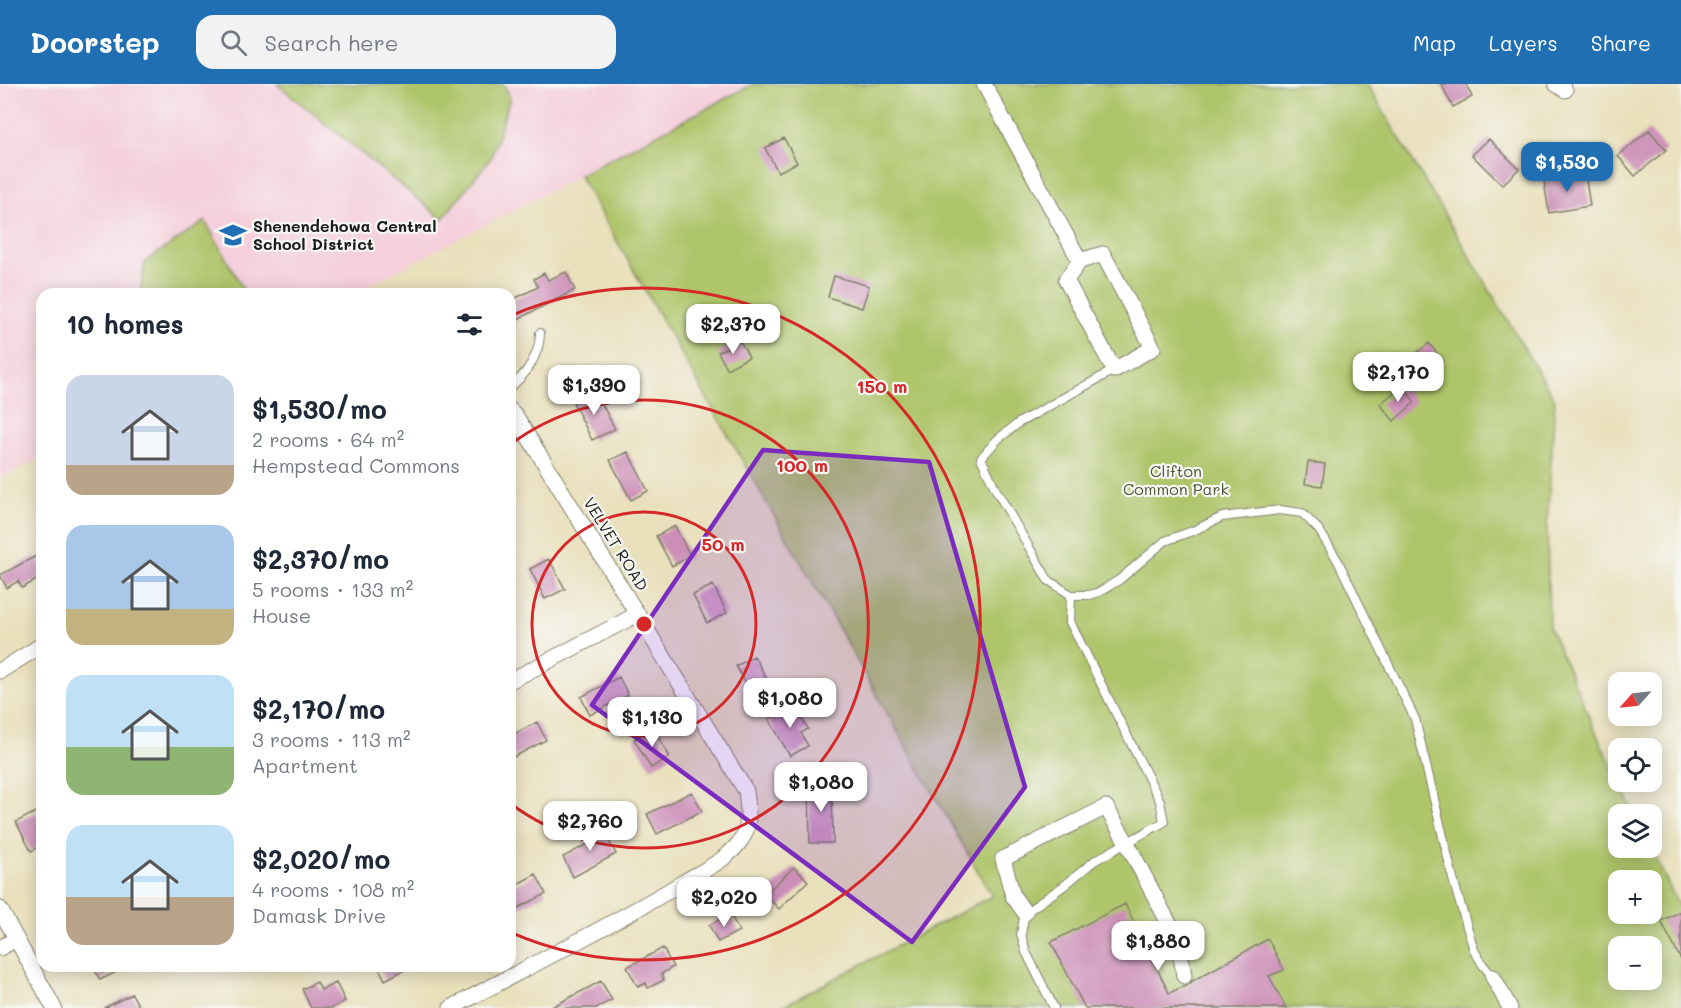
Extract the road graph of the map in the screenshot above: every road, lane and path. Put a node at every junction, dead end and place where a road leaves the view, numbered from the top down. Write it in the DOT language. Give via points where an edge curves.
graph roads {
  1 [pos="984,84"];
  2 [pos="1080,261"];
  3 [pos="540,333"];
  4 [pos="1114,370"];
  5 [pos="516,382"];
  6 [pos="516,417"];
  7 [pos="1071,595"];
  8 [pos="638,614"];
  9 [pos="36,649"];
  10 [pos="0,671"];
  11 [pos="516,678"];
  12 [pos="1127,843"];
  13 [pos="0,909"];
  14 [pos="1024,913"];
  15 [pos="16,939"];
  16 [pos="0,948"];
  17 [pos="1184,975"];
  18 [pos="1493,977"];
  19 [pos="54,1008"];
  20 [pos="451,1008"];
  21 [pos="1054,1008"];
  22 [pos="1510,1008"];
  1 -- 2 [label="street"];
  2 -- 4 [label="street" via="1066,280"];
  2 -- 4 [label="street" via="1103,254 1154,348"];
  3 -- 5 [label="lane" via="540,345 532,363"];
  4 -- 7 [label="lane" via="1020,423 981,458 1048,580"];
  6 -- 8 [label="street, VELVET ROAD"];
  7 -- 12 [label="lane" via="1070,622 1160,801 1164,822"];
  7 -- 18 [label="lane" via="1099,592 1165,541 1222,517 1280,510 1302,513 1319,530 1338,561 1414,719 1474,950"];
  8 -- 11 [label="street"];
  8 -- 20 [label="street, VELVET ROAD" via="746,791 747,825 742,840 718,861 661,896"];
  9 -- 10 [label="street"];
  12 -- 14 [label="lane" via="1094,861"];
  12 -- 14 [label="street" via="1106,807 1003,859 1013,896"];
  12 -- 17 [label="street" via="1179,943"];
  13 -- 15 [label="street"];
  14 -- 21 [label="lane" via="1021,934 1026,952"];
  15 -- 16 [label="street"];
  15 -- 19 [label="street"];
  18 -- 22 [label="street"];
}
